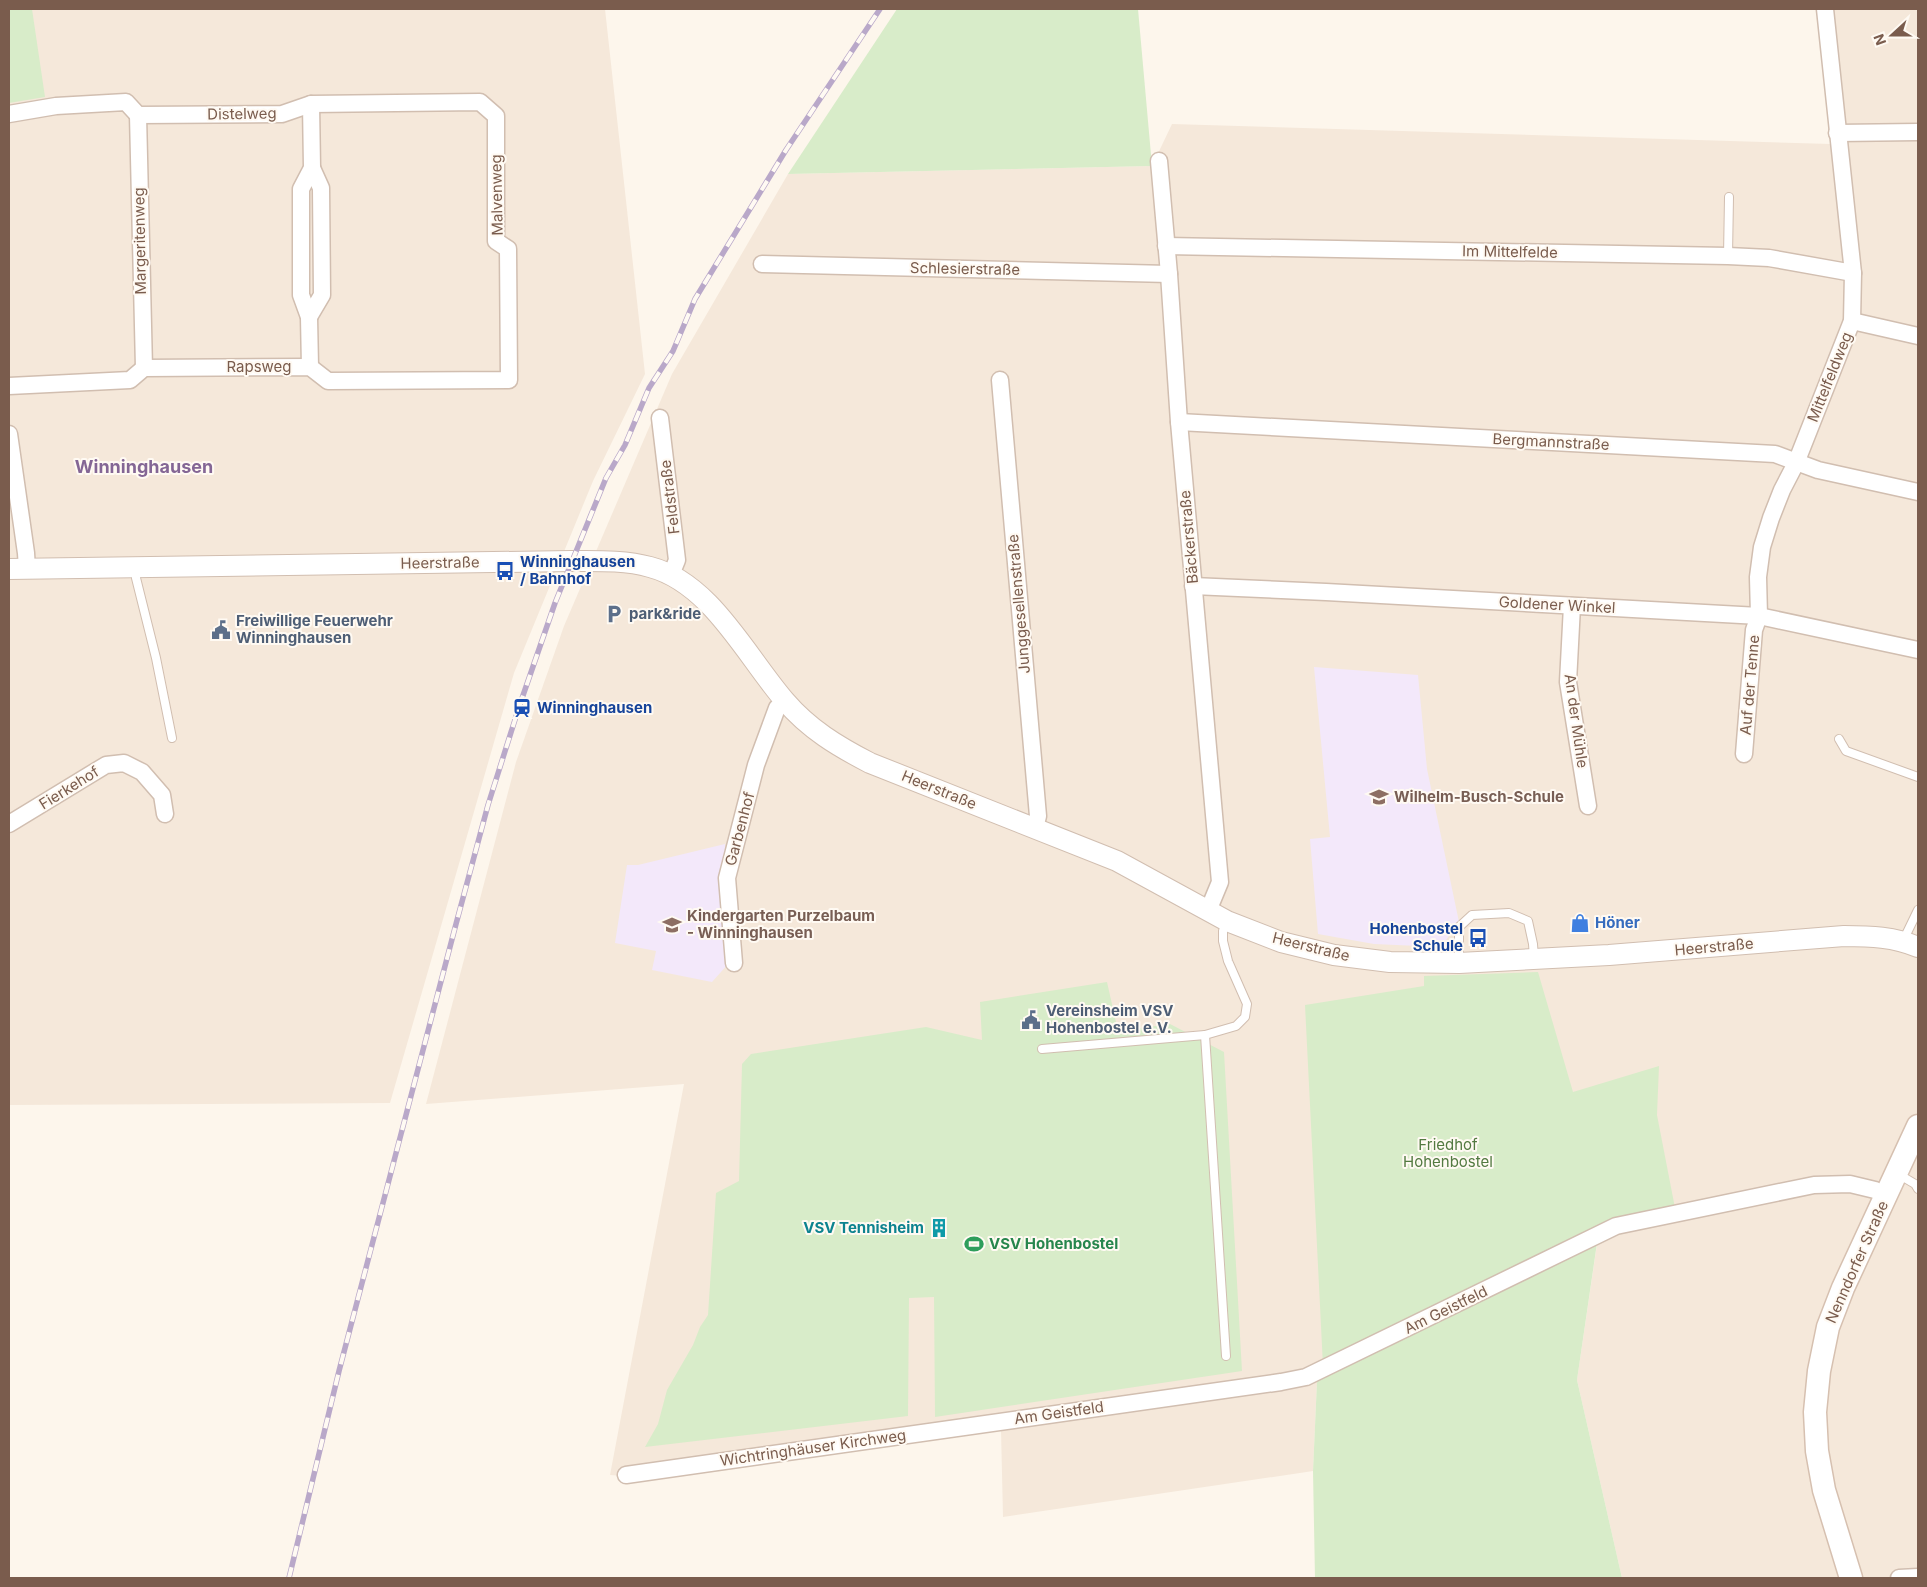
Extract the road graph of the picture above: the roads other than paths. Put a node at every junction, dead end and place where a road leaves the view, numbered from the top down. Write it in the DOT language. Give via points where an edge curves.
graph roads {
  1 [pos="1825,9"];
  2 [pos="480,102"];
  3 [pos="311,104"];
  4 [pos="9,114"];
  5 [pos="138,115"];
  6 [pos="1918,132"];
  7 [pos="1837,133"];
  8 [pos="1158,161"];
  9 [pos="1729,197"];
  10 [pos="1166,246"];
  11 [pos="1728,256"];
  12 [pos="762,264"];
  13 [pos="1853,273"];
  14 [pos="1169,274"];
  15 [pos="1852,322"];
  16 [pos="1918,336"];
  17 [pos="310,367"];
  18 [pos="144,368"];
  19 [pos="509,380"];
  20 [pos="1000,380"];
  21 [pos="9,386"];
  22 [pos="660,418"];
  23 [pos="1179,422"];
  24 [pos="9,434"];
  25 [pos="1796,463"];
  26 [pos="1918,492"];
  27 [pos="136,568"];
  28 [pos="18,569"];
  29 [pos="671,575"];
  30 [pos="1193,586"];
  31 [pos="1572,606"];
  32 [pos="1759,616"];
  33 [pos="1918,650"];
  34 [pos="785,701"];
  35 [pos="172,738"];
  36 [pos="1839,739"];
  37 [pos="1744,754"];
  38 [pos="1918,777"];
  39 [pos="1588,806"];
  40 [pos="165,814"];
  41 [pos="9,824"];
  42 [pos="1035,828"];
  43 [pos="1918,910"];
  44 [pos="1208,911"];
  45 [pos="1227,920"];
  46 [pos="1911,944"];
  47 [pos="1534,960"];
  48 [pos="734,963"];
  49 [pos="1459,963"];
  50 [pos="1205,1035"];
  51 [pos="1042,1049"];
  52 [pos="1918,1126"];
  53 [pos="1912,1181"];
  54 [pos="1886,1196"];
  55 [pos="1226,1356"];
  56 [pos="1000,1421"];
  57 [pos="626,1475"];
  58 [pos="1918,1577"];
  59 [pos="1851,1578"];
  60 [pos="1899,1578"];
  1 -- 7 [label="street, Mittelfeldweg"];
  2 -- 3 [label="street, Distelweg"];
  2 -- 19 [label="street, Malvenweg" via="496,116 496,241 508,248"];
  3 -- 5 [label="street, Distelweg" via="282,114"];
  3 -- 17 [label="street" via="312,168 301,189 301,295 310,317"];
  4 -- 5 [label="street" via="56,106 126,102"];
  5 -- 18 [label="street, Margeritenweg"];
  6 -- 7 [label="street"];
  7 -- 13 [label="street, Mittelfeldweg"];
  8 -- 10 [label="street, Bäckerstraße"];
  9 -- 11 [label="lane"];
  10 -- 11 [label="street, Im Mittelfelde"];
  10 -- 14 [label="street, Bäckerstraße"];
  11 -- 13 [label="street, Im Mittelfelde" via="1769,258"];
  12 -- 14 [label="street, Schlesierstraße"];
  13 -- 15 [label="street, Mittelfeldweg"];
  14 -- 23 [label="street, Bäckerstraße"];
  15 -- 16 [label="street"];
  15 -- 25 [label="street, Mittelfeldweg"];
  17 -- 18 [label="street, Rapsweg"];
  17 -- 19 [label="street, Rapsweg" via="328,380"];
  18 -- 21 [label="street" via="130,380"];
  20 -- 42 [label="street, Junggesellenstraße" via="1038,816"];
  22 -- 29 [label="street, Feldstraße" via="677,560"];
  23 -- 25 [label="street, Bergmannstraße" via="1774,454"];
  23 -- 30 [label="street, Bäckerstraße"];
  24 -- 28 [label="street" via="26,553"];
  25 -- 26 [label="street, Bergmannstraße"];
  25 -- 32 [label="street, Mittelfeldweg" via="1782,490 1762,547 1758,577"];
  27 -- 28 [label="street, Heerstraße"];
  27 -- 29 [label="street, Heerstraße" via="586,561 627,562"];
  27 -- 35 [label="lane"];
  29 -- 34 [label="street, Heerstraße" via="692,588 717,612"];
  30 -- 31 [label="street, Goldener Winkel"];
  30 -- 44 [label="street, Bäckerstraße" via="1220,882"];
  31 -- 32 [label="street, Goldener Winkel"];
  31 -- 39 [label="street, An der Mühle" via="1568,682"];
  32 -- 33 [label="street, Goldener Winkel"];
  32 -- 37 [label="street, Auf der Tenne" via="1754,630"];
  34 -- 42 [label="street, Heerstraße" via="839,748"];
  34 -- 48 [label="street, Garbenhof" via="777,708 756,765 726,878"];
  36 -- 38 [label="lane" via="1846,751"];
  40 -- 41 [label="street, Fierkehof" via="162,795 142,772 124,763 106,765"];
  42 -- 44 [label="street, Heerstraße" via="1118,861"];
  43 -- 46 [label="lane"];
  44 -- 45 [label="street, Heerstraße"];
  45 -- 49 [label="street, Heerstraße" via="1281,942 1334,955 1390,962"];
  45 -- 50 [label="lane" via="1224,941 1228,961 1247,1004 1246,1017 1236,1026"];
  46 -- 47 [label="street, Heerstraße" via="1877,936 1844,936"];
  47 -- 49 [label="street, Heerstraße"];
  47 -- 49 [label="lane" via="1528,921 1509,913 1472,915 1459,927"];
  50 -- 51 [label="lane"];
  50 -- 55 [label="lane"];
  52 -- 53 [label="main road, Nenndorfer Straße"];
  53 -- 54 [label="main road, Nenndorfer Straße"];
  54 -- 56 [label="street, Am Geistfeld" via="1850,1184 1814,1185 1616,1226 1306,1377"];
  54 -- 59 [label="main road, Nenndorfer Straße" via="1842,1288 1828,1328 1816,1396 1817,1451 1824,1490"];
  56 -- 57 [label="street, Wichtringhäuser Kirchweg"];
  58 -- 60 [label="street"];
}
